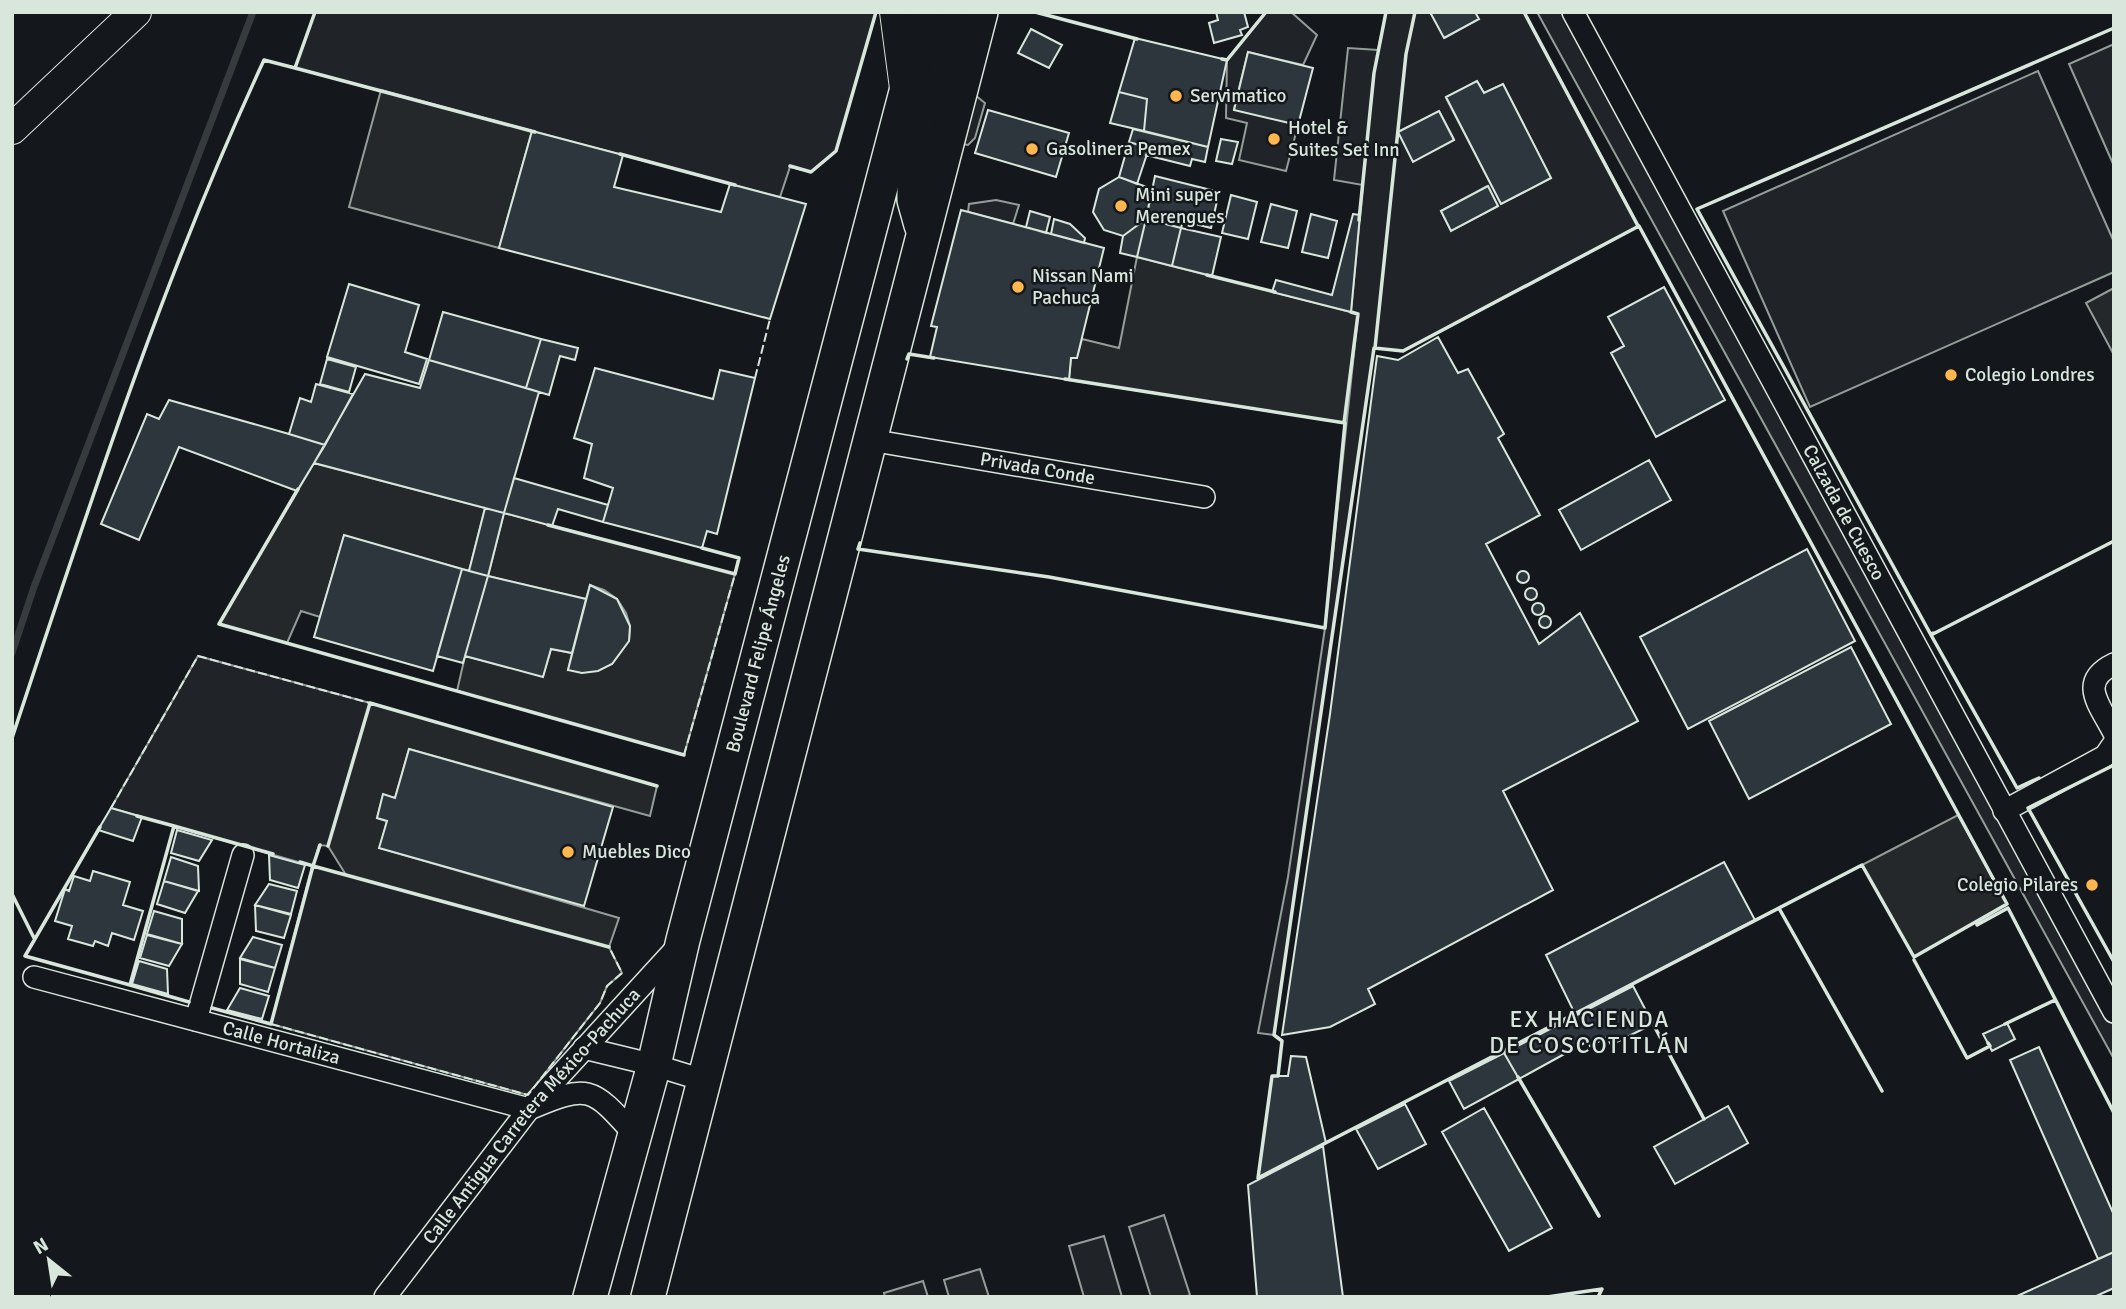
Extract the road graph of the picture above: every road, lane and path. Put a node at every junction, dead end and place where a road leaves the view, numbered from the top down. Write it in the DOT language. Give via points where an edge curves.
graph roads {
  1 [pos="136,12"];
  2 [pos="895,12"];
  3 [pos="927,12"];
  4 [pos="954,12"];
  5 [pos="981,12"];
  6 [pos="1573,12"];
  7 [pos="905,88"];
  8 [pos="12,129"];
  9 [pos="924,234"];
  10 [pos="870,440"];
  11 [pos="1204,496"];
  12 [pos="2114,664"];
  13 [pos="2114,733"];
  14 [pos="2114,743"];
  15 [pos="2004,811"];
  16 [pos="243,855"];
  17 [pos="683,940"];
  18 [pos="34,977"];
  19 [pos="2114,1012"];
  20 [pos="196,1020"];
  21 [pos="584,1048"];
  22 [pos="654,1065"];
  23 [pos="706,1081"];
  24 [pos="529,1109"];
  25 [pos="634,1134"];
  26 [pos="385,1297"];
  27 [pos="590,1297"];
  28 [pos="648,1297"];
  1 -- 8 [label="street"];
  2 -- 7 [label="street"];
  3 -- 7 [label="main road, Boulevard Felipe Ángeles"];
  4 -- 9 [label="main road" via="914,165 914,200"];
  5 -- 9 [label="main road"];
  6 -- 15 [label="street, Calzada de Cuesco"];
  7 -- 17 [label="main road, Boulevard Felipe Ángeles"];
  9 -- 10 [label="main road"];
  10 -- 11 [label="street, Privada Conde"];
  10 -- 23 [label="main road"];
  12 -- 13 [label="street" via="2096,676 2093,684"];
  14 -- 15 [label="street" via="2105,756"];
  15 -- 19 [label="street, Calzada de Cuesco"];
  16 -- 20 [label="street"];
  17 -- 21 [label="street, Calle Antigua Carretera México-Pachuca"];
  17 -- 22 [label="main road, Boulevard Felipe Ángeles"];
  18 -- 20 [label="street, Calle Hortaliza"];
  20 -- 24 [label="street, Calle Hortaliza"];
  21 -- 22 [label="street"];
  21 -- 24 [label="street, Calle Antigua Carretera México-Pachuca"];
  22 -- 23 [label="street"];
  22 -- 25 [label="main road, Boulevard Felipe Ángeles"];
  23 -- 28 [label="main road"];
  24 -- 25 [label="street" via="570,1092 593,1095 609,1105"];
  24 -- 26 [label="street, Calle Antigua Carretera México-Pachuca"];
  25 -- 27 [label="main road, Boulevard Felipe Ángeles"];
}
